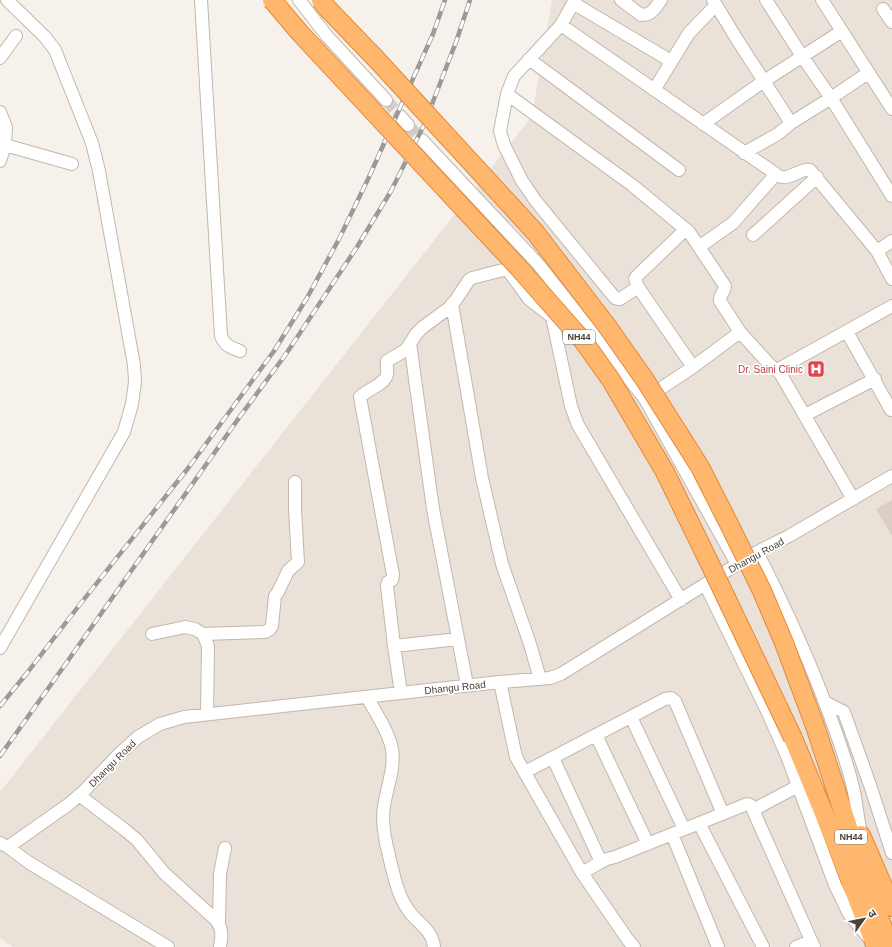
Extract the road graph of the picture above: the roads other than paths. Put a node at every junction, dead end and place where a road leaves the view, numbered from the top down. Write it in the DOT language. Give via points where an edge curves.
graph roads {
  1 [pos="7,0"];
  2 [pos="201,0"];
  3 [pos="272,0"];
  4 [pos="299,0"];
  5 [pos="321,0"];
  6 [pos="621,0"];
  7 [pos="661,0"];
  8 [pos="766,0"];
  9 [pos="822,0"];
  10 [pos="574,2"];
  11 [pos="715,2"];
  12 [pos="883,9"];
  13 [pos="892,22"];
  14 [pos="561,25"];
  15 [pos="842,31"];
  16 [pos="16,36"];
  17 [pos="802,56"];
  18 [pos="0,58"];
  19 [pos="529,59"];
  20 [pos="671,61"];
  21 [pos="868,73"];
  22 [pos="764,81"];
  23 [pos="654,90"];
  24 [pos="888,93"];
  25 [pos="507,94"];
  26 [pos="831,98"];
  27 [pos="386,100"];
  28 [pos="892,109"];
  29 [pos="0,112"];
  30 [pos="791,123"];
  31 [pos="702,124"];
  32 [pos="422,140"];
  33 [pos="5,145"];
  34 [pos="744,152"];
  35 [pos="0,161"];
  36 [pos="72,164"];
  37 [pos="679,170"];
  38 [pos="776,174"];
  39 [pos="816,177"];
  40 [pos="892,196"];
  41 [pos="686,229"];
  42 [pos="753,235"];
  43 [pos="892,241"];
  44 [pos="699,247"];
  45 [pos="877,251"];
  46 [pos="892,279"];
  47 [pos="638,287"];
  48 [pos="452,304"];
  49 [pos="892,306"];
  50 [pos="740,332"];
  51 [pos="848,332"];
  52 [pos="410,343"];
  53 [pos="240,351"];
  54 [pos="693,367"];
  55 [pos="777,370"];
  56 [pos="875,379"];
  57 [pos="645,399"];
  58 [pos="891,410"];
  59 [pos="804,415"];
  60 [pos="892,476"];
  61 [pos="295,482"];
  62 [pos="853,499"];
  63 [pos="757,552"];
  64 [pos="737,564"];
  65 [pos="705,584"];
  66 [pos="681,600"];
  67 [pos="4,630"];
  68 [pos="152,634"];
  69 [pos="203,634"];
  70 [pos="458,639"];
  71 [pos="394,646"];
  72 [pos="0,648"];
  73 [pos="540,679"];
  74 [pos="500,682"];
  75 [pos="467,685"];
  76 [pos="401,693"];
  77 [pos="367,696"];
  78 [pos="825,702"];
  79 [pos="207,714"];
  80 [pos="631,717"];
  81 [pos="596,735"];
  82 [pos="553,758"];
  83 [pos="525,772"];
  84 [pos="798,786"];
  85 [pos="837,794"];
  86 [pos="79,795"];
  87 [pos="753,810"];
  88 [pos="723,814"];
  89 [pos="699,823"];
  90 [pos="684,829"];
  91 [pos="672,834"];
  92 [pos="861,834"];
  93 [pos="648,844"];
  94 [pos="4,845"];
  95 [pos="225,848"];
  96 [pos="892,851"];
  97 [pos="601,862"];
  98 [pos="582,873"];
  99 [pos="892,907"];
  100 [pos="219,923"];
  101 [pos="812,944"];
  102 [pos="629,945"];
  103 [pos="168,947"];
  104 [pos="220,947"];
  105 [pos="434,947"];
  106 [pos="718,947"];
  107 [pos="763,947"];
  108 [pos="796,947"];
  109 [pos="880,947"];
  1 -- 67 [label="street" via="55,50 92,143 135,382 124,432"];
  2 -- 53 [label="street" via="221,336 229,347"];
  3 -- 109 [label="highway, NH44, bridge" via="518,267 584,342 611,380 665,472 793,738"];
  4 -- 27 [label="street" via="327,36"];
  5 -- 85 [label="highway, NH44, bridge" via="535,232 645,380 700,467 765,598 815,726"];
  6 -- 7 [label="street" via="641,15 652,12"];
  8 -- 17 [label="street"];
  9 -- 15 [label="street"];
  10 -- 14 [label="street"];
  10 -- 20 [label="street"];
  11 -- 20 [label="street" via="689,33"];
  11 -- 22 [label="street"];
  12 -- 13 [label="street"];
  14 -- 19 [label="street"];
  14 -- 23 [label="street"];
  15 -- 17 [label="street"];
  15 -- 21 [label="street"];
  16 -- 18 [label="street"];
  17 -- 22 [label="street"];
  17 -- 26 [label="street"];
  19 -- 25 [label="street" via="514,76"];
  19 -- 37 [label="street"];
  20 -- 23 [label="street"];
  21 -- 24 [label="street"];
  21 -- 26 [label="street"];
  22 -- 30 [label="street"];
  22 -- 31 [label="street"];
  23 -- 31 [label="street"];
  24 -- 28 [label="street"];
  25 -- 41 [label="street" via="632,185"];
  25 -- 47 [label="street" via="501,136 522,180 535,200 615,298 618,300"];
  26 -- 30 [label="street"];
  26 -- 40 [label="street"];
  29 -- 33 [label="street" via="6,127"];
  30 -- 34 [label="street" via="778,134"];
  31 -- 34 [label="street"];
  32 -- 57 [label="street" via="539,265"];
  33 -- 35 [label="street"];
  33 -- 36 [label="street"];
  34 -- 38 [label="street"];
  38 -- 39 [label="street" via="785,177 810,170"];
  38 -- 44 [label="street" via="732,223"];
  39 -- 42 [label="street"];
  39 -- 45 [label="street"];
  41 -- 44 [label="street"];
  41 -- 47 [label="street" via="637,276 635,279"];
  43 -- 45 [label="street"];
  44 -- 50 [label="street" via="725,286 720,300"];
  45 -- 46 [label="street"];
  47 -- 54 [label="street"];
  48 -- 52 [label="street" via="423,327"];
  48 -- 66 [label="street" via="471,279 507,269 529,299 552,317 571,406 578,425"];
  48 -- 73 [label="street" via="482,478 502,564"];
  49 -- 51 [label="street"];
  50 -- 54 [label="street"];
  50 -- 55 [label="street"];
  51 -- 55 [label="street"];
  51 -- 56 [label="street"];
  52 -- 70 [label="street" via="433,509"];
  52 -- 71 [label="street" via="408,348 388,361 387,375 382,382 360,398 393,575 387,586"];
  54 -- 57 [label="street"];
  55 -- 59 [label="street"];
  56 -- 58 [label="street"];
  56 -- 59 [label="street"];
  57 -- 64 [label="street"];
  59 -- 62 [label="street"];
  60 -- 62 [label="street, Dhangu Road"];
  61 -- 69 [label="street" via="298,562 288,571 275,596 272,626 265,632"];
  62 -- 63 [label="street, Dhangu Road"];
  63 -- 64 [label="street, Dhangu Road"];
  63 -- 78 [label="street" via="812,667"];
  64 -- 65 [label="street, Dhangu Road"];
  65 -- 66 [label="street, Dhangu Road"];
  65 -- 84 [label="street" via="768,713"];
  66 -- 73 [label="street, Dhangu Road" via="561,674"];
  67 -- 72 [label="street"];
  68 -- 69 [label="street" via="185,627"];
  69 -- 79 [label="street" via="208,646"];
  70 -- 71 [label="street"];
  70 -- 75 [label="street"];
  71 -- 76 [label="street"];
  73 -- 74 [label="street, Dhangu Road"];
  74 -- 75 [label="street, Dhangu Road"];
  74 -- 83 [label="street" via="516,757"];
  75 -- 76 [label="street, Dhangu Road"];
  76 -- 77 [label="street, Dhangu Road"];
  77 -- 79 [label="street, Dhangu Road"];
  77 -- 105 [label="street" via="392,749 384,806 384,828 396,883 408,911 430,932"];
  78 -- 92 [label="street" via="847,766"];
  78 -- 96 [label="street" via="844,712"];
  79 -- 86 [label="street, Dhangu Road" via="160,724 138,737"];
  80 -- 81 [label="street"];
  80 -- 88 [label="street" via="668,698 673,699"];
  80 -- 90 [label="street"];
  81 -- 82 [label="street"];
  81 -- 93 [label="street"];
  82 -- 83 [label="street"];
  82 -- 97 [label="street"];
  83 -- 98 [label="street"];
  84 -- 87 [label="street"];
  84 -- 109 [label="street" via="835,885 849,914"];
  85 -- 92 [label="highway"];
  85 -- 109 [label="highway, NH44" via="862,870"];
  86 -- 94 [label="street, Dhangu Road"];
  86 -- 100 [label="street" via="136,840 164,873"];
  87 -- 88 [label="street" via="747,804"];
  87 -- 101 [label="street"];
  88 -- 89 [label="street"];
  89 -- 90 [label="street"];
  89 -- 107 [label="street"];
  90 -- 91 [label="street"];
  91 -- 93 [label="street"];
  91 -- 106 [label="street"];
  92 -- 99 [label="highway"];
  93 -- 97 [label="street"];
  94 -- 103 [label="street"];
  95 -- 100 [label="street" via="220,874"];
  97 -- 98 [label="street"];
  98 -- 102 [label="street"];
  100 -- 104 [label="street" via="222,934"];
  101 -- 108 [label="street"];
}
